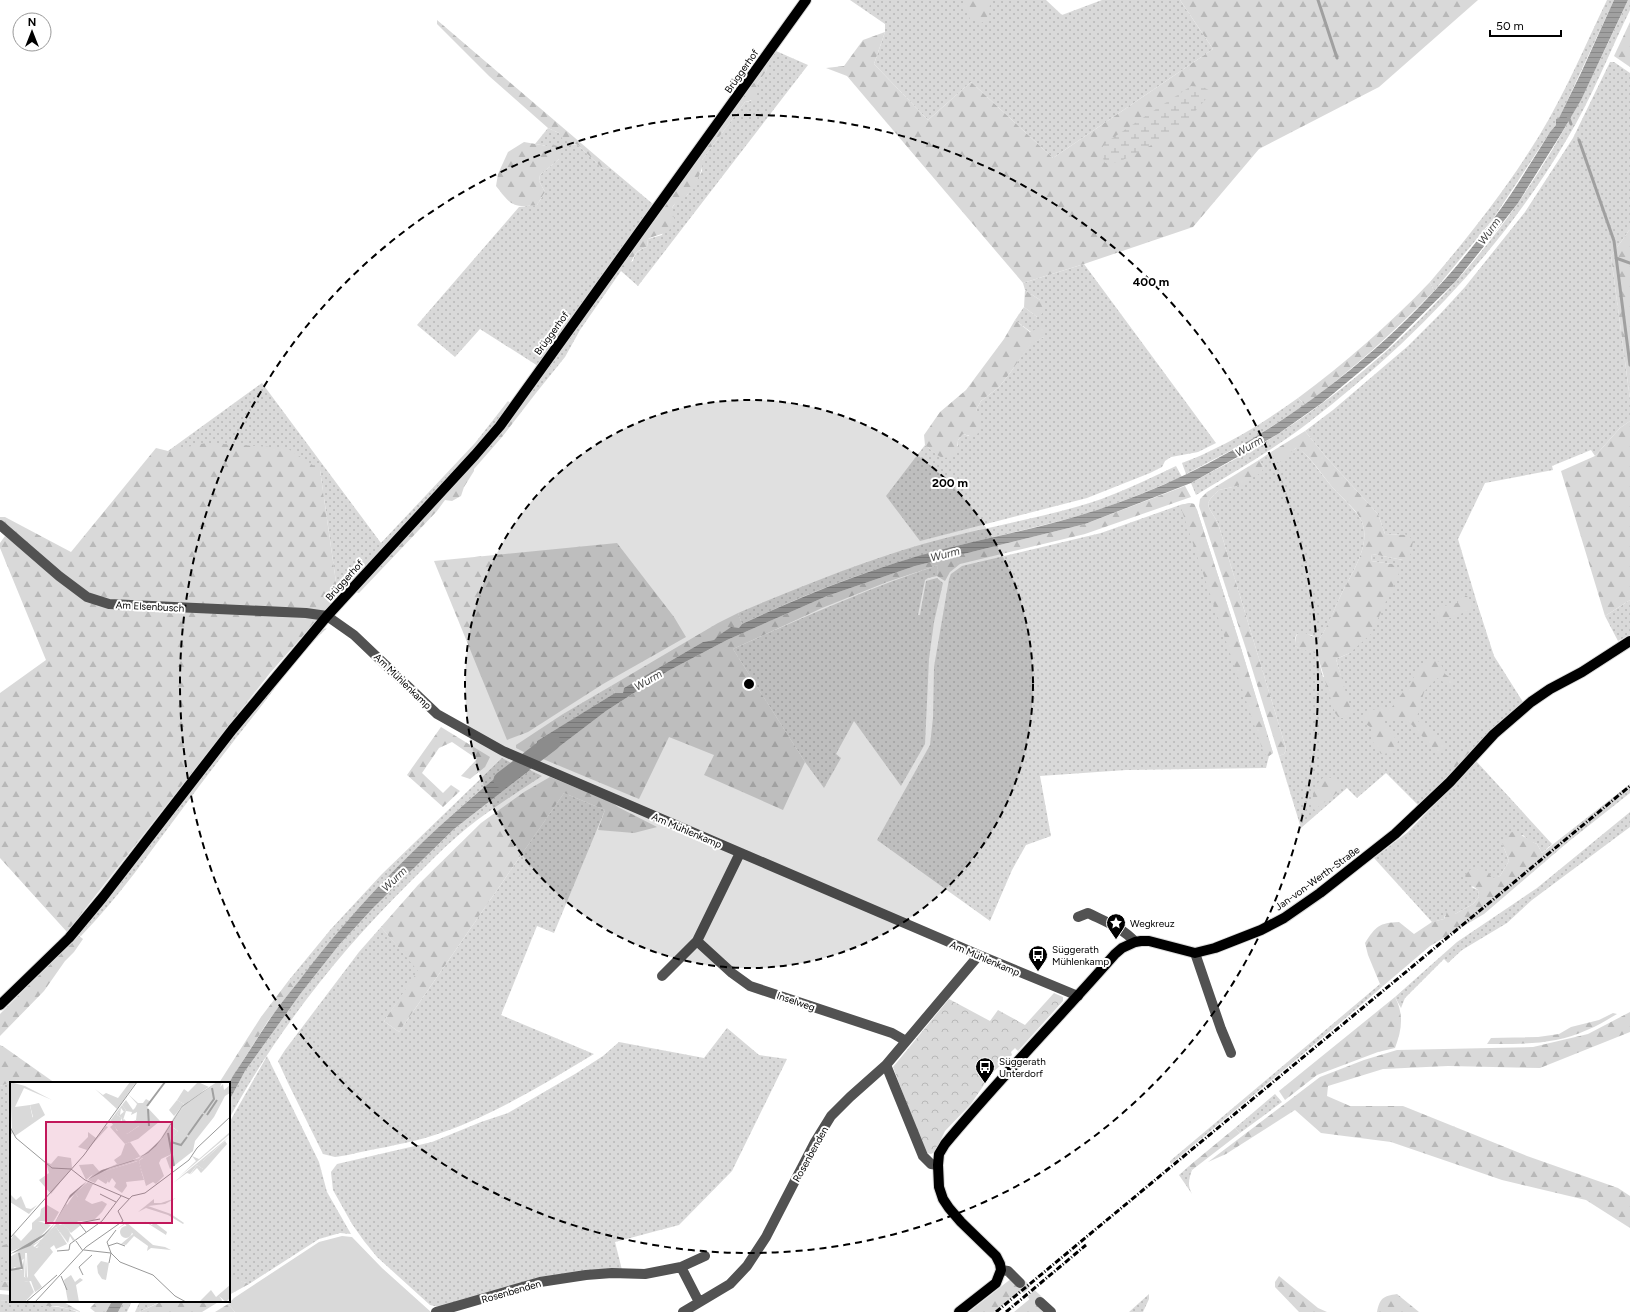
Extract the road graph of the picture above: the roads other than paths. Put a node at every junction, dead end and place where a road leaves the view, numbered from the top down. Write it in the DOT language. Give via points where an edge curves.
graph roads {
  1 [pos="806,0"];
  2 [pos="0,525"];
  3 [pos="328,616"];
  4 [pos="1630,641"];
  5 [pos="740,853"];
  6 [pos="1078,917"];
  7 [pos="697,941"];
  8 [pos="1135,942"];
  9 [pos="1195,953"];
  10 [pos="979,956"];
  11 [pos="662,976"];
  12 [pos="1078,996"];
  13 [pos="0,1005"];
  14 [pos="906,1041"];
  15 [pos="1231,1053"];
  16 [pos="886,1065"];
  17 [pos="938,1165"];
  18 [pos="705,1256"];
  19 [pos="681,1266"];
  20 [pos="1001,1270"];
  21 [pos="1020,1283"];
  22 [pos="699,1302"];
  23 [pos="1040,1302"];
  24 [pos="436,1312"];
  25 [pos="683,1312"];
  26 [pos="959,1312"];
  27 [pos="1051,1312"];
  1 -- 3 [label="main road, Brüggerhof" via="500,426"];
  2 -- 3 [label="street, Am Elsenbusch" via="86,596 109,604"];
  3 -- 5 [label="street, Am Mühlenkamp" via="354,635 437,714 503,751"];
  3 -- 13 [label="main road, Brüggerhof" via="232,730 74,932"];
  4 -- 9 [label="main road, Jan-von-Werth-Straße" via="1531,702 1494,734 1450,782 1395,834 1320,893 1284,918 1261,930"];
  5 -- 7 [label="street"];
  5 -- 10 [label="street, Am Mühlenkamp"];
  6 -- 8 [label="street" via="1088,913 1108,922"];
  7 -- 11 [label="street"];
  7 -- 14 [label="street, Inselweg" via="750,986 892,1033"];
  8 -- 9 [label="main road, Jan-von-Werth-Straße" via="1150,941"];
  8 -- 12 [label="main road, Jan-von-Werth-Straße" via="1114,954"];
  9 -- 15 [label="street"];
  10 -- 12 [label="street, Am Mühlenkamp"];
  10 -- 14 [label="street, Rosenbenden"];
  12 -- 17 [label="main road, Jan-von-Werth-Straße" via="999,1080 952,1135 940,1154"];
  14 -- 16 [label="street, Rosenbenden"];
  16 -- 17 [label="street" via="923,1156 932,1164"];
  16 -- 22 [label="street, Rosenbenden" via="831,1116 766,1237 747,1266 730,1284"];
  17 -- 20 [label="main road, Jan-von-Werth-Straße" via="939,1187 948,1208 996,1256"];
  18 -- 19 [label="street, Rosenbenden"];
  19 -- 22 [label="street"];
  19 -- 24 [label="street, Rosenbenden" via="645,1274 612,1273 540,1282"];
  20 -- 21 [label="street" via="1008,1271"];
  20 -- 26 [label="main road" via="996,1283"];
  22 -- 25 [label="street, Rosenbenden"];
  23 -- 27 [label="street"];
}
